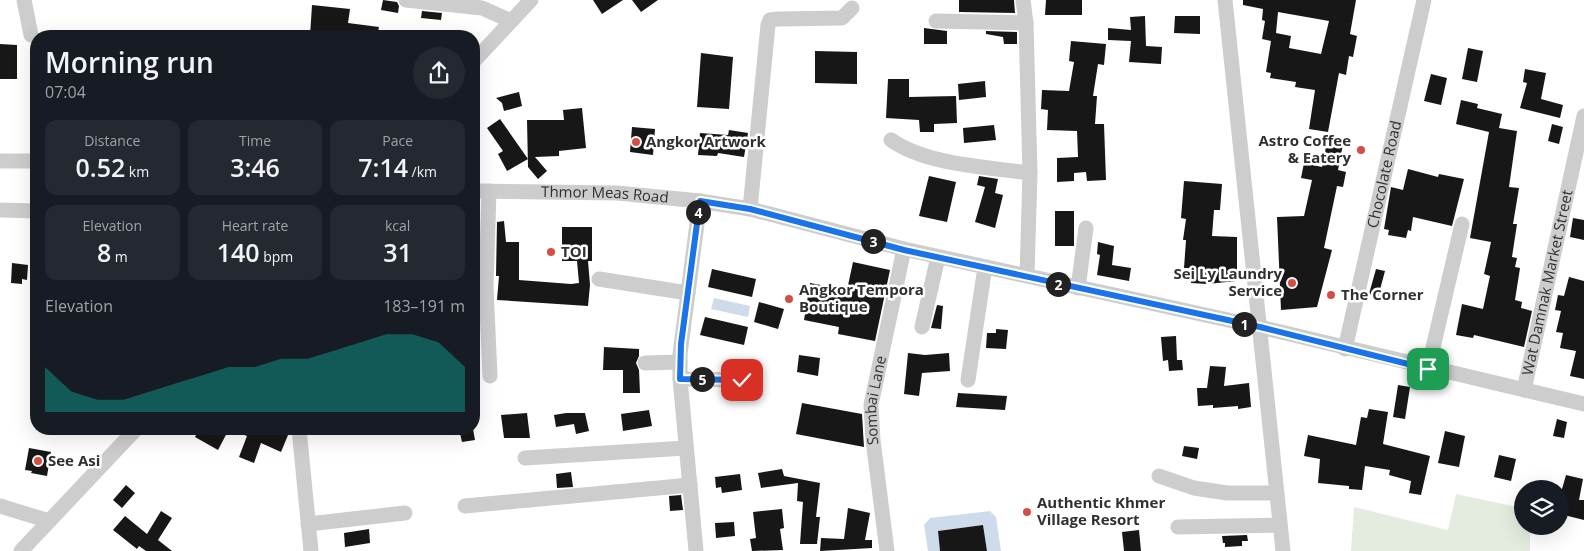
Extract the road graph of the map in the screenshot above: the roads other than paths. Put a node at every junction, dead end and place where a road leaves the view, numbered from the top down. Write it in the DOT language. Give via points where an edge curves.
graph roads {
  1 [pos="24,0"];
  2 [pos="406,0"];
  3 [pos="531,0"];
  4 [pos="1023,0"];
  5 [pos="1225,0"];
  6 [pos="1424,0"];
  7 [pos="852,8"];
  8 [pos="511,21"];
  9 [pos="936,22"];
  10 [pos="1026,23"];
  11 [pos="30,30"];
  12 [pos="480,55"];
  13 [pos="1584,116"];
  14 [pos="891,140"];
  15 [pos="0,161"];
  16 [pos="30,161"];
  17 [pos="1030,173"];
  18 [pos="1577,178"];
  19 [pos="481,191"];
  20 [pos="700,201"];
  21 [pos="750,209"];
  22 [pos="0,210"];
  23 [pos="30,211"];
  24 [pos="1462,224"];
  25 [pos="1086,228"];
  26 [pos="901,260"];
  27 [pos="936,271"];
  28 [pos="1027,276"];
  29 [pos="599,279"];
  30 [pos="982,280"];
  31 [pos="1078,288"];
  32 [pos="688,293"];
  33 [pos="922,326"];
  34 [pos="1260,327"];
  35 [pos="1346,349"];
  36 [pos="680,362"];
  37 [pos="645,363"];
  38 [pos="1428,369"];
  39 [pos="490,376"];
  40 [pos="680,379"];
  41 [pos="742,380"];
  42 [pos="968,380"];
  43 [pos="1524,390"];
  44 [pos="1584,404"];
  45 [pos="130,435"];
  46 [pos="300,435"];
  47 [pos="686,448"];
  48 [pos="525,458"];
  49 [pos="1159,476"];
  50 [pos="690,485"];
  51 [pos="1276,493"];
  52 [pos="0,506"];
  53 [pos="465,506"];
  54 [pos="406,513"];
  55 [pos="49,521"];
  56 [pos="308,524"];
  57 [pos="1280,525"];
  58 [pos="1178,527"];
  59 [pos="21,551"];
  60 [pos="311,551"];
  61 [pos="696,551"];
  62 [pos="887,551"];
  63 [pos="1283,551"];
  1 -- 11 [label="street"];
  2 -- 8 [label="street" via="482,8"];
  3 -- 8 [label="street"];
  4 -- 10 [label="street"];
  5 -- 34 [label="street"];
  6 -- 35 [label="street, Chocolate Road"];
  7 -- 21 [label="street" via="842,18 770,20"];
  8 -- 12 [label="street"];
  9 -- 10 [label="street"];
  10 -- 17 [label="street"];
  13 -- 18 [label="street, Wat Damnak Market Street"];
  14 -- 17 [label="street" via="903,149 934,158"];
  15 -- 16 [label="street"];
  17 -- 28 [label="street"];
  18 -- 43 [label="street, Wat Damnak Market Street"];
  19 -- 20 [label="street, Thmor Meas Road" via="617,193"];
  19 -- 39 [label="street"];
  20 -- 21 [label="street, Thmor Meas Road"];
  20 -- 32 [label="street"];
  21 -- 26 [label="street, Thmor Meas Road"];
  22 -- 23 [label="street"];
  24 -- 38 [label="street"];
  25 -- 31 [label="street"];
  26 -- 27 [label="street, Thmor Meas Road"];
  26 -- 62 [label="street, Sombai Lane" via="871,405"];
  27 -- 30 [label="street, Thmor Meas Road"];
  27 -- 33 [label="street"];
  28 -- 30 [label="street, Thmor Meas Road"];
  28 -- 31 [label="street, Thmor Meas Road"];
  29 -- 32 [label="street"];
  30 -- 42 [label="street"];
  31 -- 34 [label="street, Thmor Meas Road"];
  32 -- 36 [label="street"];
  34 -- 35 [label="street, Thmor Meas Road"];
  34 -- 51 [label="street"];
  35 -- 38 [label="street, Thmor Meas Road"];
  36 -- 37 [label="street"];
  36 -- 40 [label="street"];
  38 -- 43 [label="street, Thmor Meas Road"];
  40 -- 41 [label="street"];
  40 -- 47 [label="street"];
  43 -- 44 [label="street, Thmor Meas Road"];
  45 -- 55 [label="street"];
  46 -- 56 [label="street"];
  47 -- 48 [label="street"];
  47 -- 50 [label="street"];
  49 -- 51 [label="street" via="1194,488 1227,494"];
  50 -- 53 [label="street"];
  50 -- 61 [label="street"];
  51 -- 57 [label="street"];
  52 -- 55 [label="street"];
  54 -- 56 [label="street"];
  55 -- 59 [label="street"];
  56 -- 60 [label="street"];
  57 -- 58 [label="street"];
  57 -- 63 [label="street"];
}
